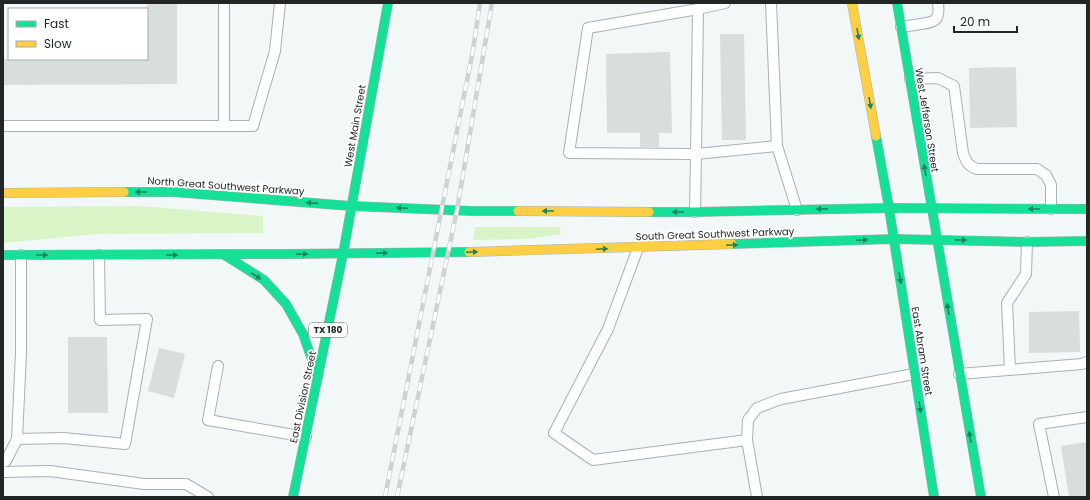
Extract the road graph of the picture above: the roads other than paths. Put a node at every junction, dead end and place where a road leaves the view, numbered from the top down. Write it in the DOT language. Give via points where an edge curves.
graph roads {
  1 [pos="224,3"];
  2 [pos="280,3"];
  3 [pos="388,3"];
  4 [pos="725,3"];
  5 [pos="771,3"];
  6 [pos="852,3"];
  7 [pos="897,3"];
  8 [pos="938,3"];
  9 [pos="698,9"];
  10 [pos="901,27"];
  11 [pos="910,80"];
  12 [pos="3,126"];
  13 [pos="224,126"];
  14 [pos="777,146"];
  15 [pos="696,154"];
  16 [pos="3,193"];
  17 [pos="351,206"];
  18 [pos="889,208"];
  19 [pos="931,208"];
  20 [pos="1051,209"];
  21 [pos="1087,209"];
  22 [pos="797,210"];
  23 [pos="695,212"];
  24 [pos="894,240"];
  25 [pos="937,240"];
  26 [pos="1087,241"];
  27 [pos="1027,242"];
  28 [pos="638,248"];
  29 [pos="223,254"];
  30 [pos="343,254"];
  31 [pos="3,255"];
  32 [pos="21,255"];
  33 [pos="99,255"];
  34 [pos="1087,362"];
  35 [pos="218,366"];
  36 [pos="1010,370"];
  37 [pos="914,374"];
  38 [pos="959,374"];
  39 [pos="318,377"];
  40 [pos="1087,417"];
  41 [pos="306,437"];
  42 [pos="18,440"];
  43 [pos="747,440"];
  44 [pos="3,462"];
  45 [pos="3,472"];
  46 [pos="196,494"];
  47 [pos="208,497"];
  48 [pos="293,497"];
  49 [pos="757,497"];
  50 [pos="934,497"];
  51 [pos="981,497"];
  52 [pos="1054,497"];
  1 -- 13 [label="lane"];
  2 -- 13 [label="lane" via="275,51 253,126"];
  3 -- 17 [label="main road, West Main Street / TX 180"];
  4 -- 9 [label="lane"];
  5 -- 14 [label="lane"];
  6 -- 18 [label="main road, one-way"];
  7 -- 10 [label="main road, West Jefferson Street"];
  8 -- 10 [label="lane" via="937,18 932,22"];
  9 -- 15 [label="lane"];
  9 -- 15 [label="lane" via="588,28 569,153"];
  10 -- 11 [label="main road, West Jefferson Street"];
  19 -- 11 [label="main road, West Jefferson Street, one-way"];
  11 -- 20 [label="lane" via="938,78 954,86 966,162 977,169 1037,169 1046,175 1051,185"];
  12 -- 13 [label="lane"];
  14 -- 15 [label="lane"];
  14 -- 22 [label="lane"];
  15 -- 23 [label="lane"];
  17 -- 16 [label="main road, North Great Southwest Parkway, one-way" via="173,192"];
  23 -- 17 [label="main road, one-way" via="464,210"];
  17 -- 30 [label="main road, West Main Street / TX 180"];
  18 -- 19 [label="main road"];
  18 -- 22 [label="main road, one-way"];
  18 -- 24 [label="main road, East Abram Street"];
  20 -- 19 [label="main road, one-way"];
  19 -- 25 [label="main road, West Jefferson Street"];
  20 -- 21 [label="main road"];
  22 -- 23 [label="main road"];
  24 -- 25 [label="main road, South Great Southwest Parkway"];
  28 -- 24 [label="main road, South Great Southwest Parkway, one-way"];
  24 -- 37 [label="main road, East Abram Street, one-way"];
  25 -- 27 [label="main road, South Great Southwest Parkway, one-way"];
  38 -- 25 [label="main road, one-way"];
  26 -- 27 [label="main road, South Great Southwest Parkway"];
  27 -- 36 [label="lane" via="1026,274 1007,303"];
  30 -- 28 [label="main road, South Great Southwest Parkway, one-way"];
  28 -- 43 [label="lane" via="608,329 554,433 593,460"];
  29 -- 30 [label="main road, one-way"];
  33 -- 29 [label="main road, one-way"];
  29 -- 39 [label="main road, one-way" via="264,280 286,304 303,334"];
  30 -- 39 [label="main road, East Division Street / TX 180"];
  31 -- 32 [label="main road"];
  32 -- 33 [label="main road, one-way"];
  32 -- 42 [label="lane"];
  33 -- 42 [label="lane" via="100,320 148,319 125,444 63,438"];
  34 -- 36 [label="lane"];
  35 -- 41 [label="lane" via="208,420"];
  36 -- 38 [label="lane"];
  37 -- 43 [label="lane" via="781,399 757,408 748,420"];
  37 -- 50 [label="main road, East Abram Street, one-way"];
  51 -- 38 [label="main road, one-way"];
  39 -- 41 [label="main road, East Division Street / TX 180"];
  40 -- 52 [label="lane" via="1039,424"];
  41 -- 48 [label="main road, East Division Street / TX 180"];
  42 -- 44 [label="lane"];
  43 -- 49 [label="lane"];
  45 -- 46 [label="lane" via="50,471 144,484 186,484"];
  46 -- 47 [label="lane"];
}
